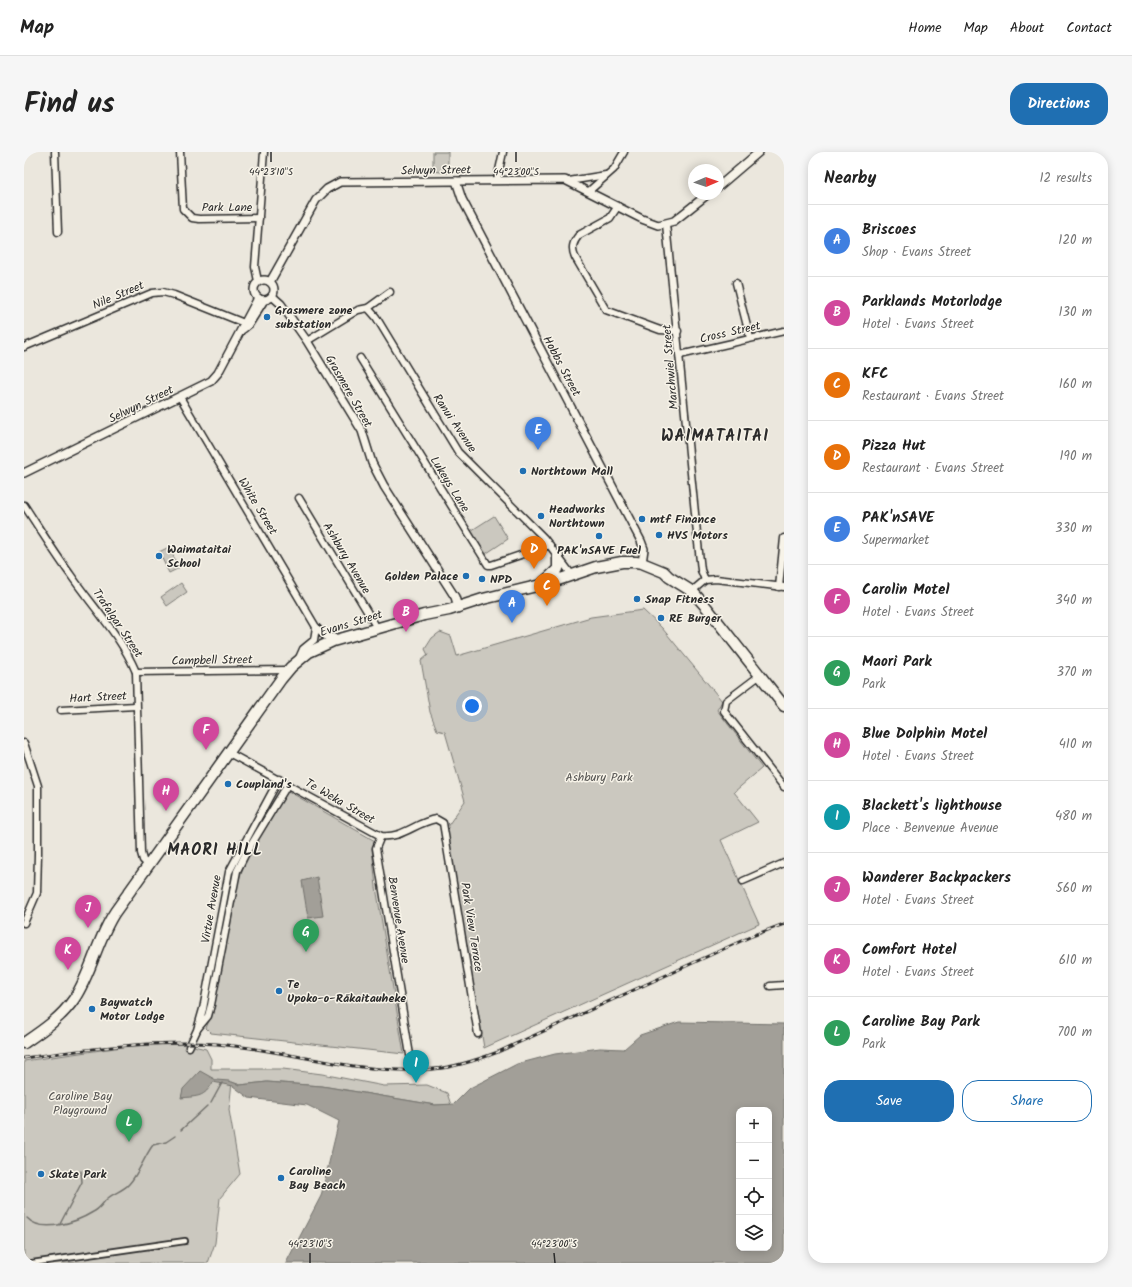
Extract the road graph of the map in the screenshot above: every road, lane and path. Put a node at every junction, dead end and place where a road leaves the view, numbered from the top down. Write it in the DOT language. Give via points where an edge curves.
graph roads {
  1 [pos="55,152"];
  2 [pos="180,152"];
  3 [pos="264,152"];
  4 [pos="503,152"];
  5 [pos="624,152"];
  6 [pos="759,152"];
  7 [pos="606,176"];
  8 [pos="497,180"];
  9 [pos="456,181"];
  10 [pos="569,181"];
  11 [pos="724,181"];
  12 [pos="589,191"];
  13 [pos="700,200"];
  14 [pos="618,206"];
  15 [pos="259,218"];
  16 [pos="666,224"];
  17 [pos="58,232"];
  18 [pos="258,281"];
  19 [pos="270,282"];
  20 [pos="736,283"];
  21 [pos="390,292"];
  22 [pos="272,296"];
  23 [pos="261,299"];
  24 [pos="368,308"];
  25 [pos="244,326"];
  26 [pos="678,331"];
  27 [pos="784,331"];
  28 [pos="750,338"];
  29 [pos="307,341"];
  30 [pos="24,347"];
  31 [pos="680,354"];
  32 [pos="360,358"];
  33 [pos="180,397"];
  34 [pos="24,473"];
  35 [pos="299,498"];
  36 [pos="24,505"];
  37 [pos="784,538"];
  38 [pos="550,545"];
  39 [pos="558,556"];
  40 [pos="642,563"];
  41 [pos="572,575"];
  42 [pos="704,580"];
  43 [pos="541,584"];
  44 [pos="781,587"];
  45 [pos="691,592"];
  46 [pos="458,607"];
  47 [pos="316,626"];
  48 [pos="376,628"];
  49 [pos="341,639"];
  50 [pos="297,662"];
  51 [pos="288,670"];
  52 [pos="136,672"];
  53 [pos="759,676"];
  54 [pos="136,706"];
  55 [pos="784,706"];
  56 [pos="62,710"];
  57 [pos="24,743"];
  58 [pos="229,753"];
  59 [pos="279,779"];
  60 [pos="288,784"];
  61 [pos="784,787"];
  62 [pos="443,823"];
  63 [pos="380,836"];
  64 [pos="784,864"];
  65 [pos="148,865"];
  66 [pos="743,881"];
  67 [pos="24,923"];
  68 [pos="784,984"];
  69 [pos="770,986"];
  70 [pos="197,1030"];
  71 [pos="478,1034"];
  72 [pos="27,1040"];
  73 [pos="189,1047"];
  74 [pos="410,1055"];
  75 [pos="185,1241"];
  76 [pos="32,1263"];
  1 -- 17 [label="street"];
  2 -- 15 [label="street, Park Lane" via="183,209 192,218"];
  3 -- 15 [label="street"];
  4 -- 8 [label="street"];
  5 -- 7 [label="street" via="617,166"];
  6 -- 11 [label="street"];
  7 -- 10 [label="street"];
  7 -- 12 [label="street"];
  8 -- 9 [label="street, Selwyn Street"];
  8 -- 10 [label="street, Selwyn Street"];
  9 -- 19 [label="street, Selwyn Street" via="340,182 327,189 316,200"];
  9 -- 40 [label="street, Hobbs Street" via="466,206 642,541"];
  10 -- 12 [label="street, Selwyn Street"];
  12 -- 14 [label="street, Selwyn Street"];
  13 -- 16 [label="street" via="674,221"];
  14 -- 16 [label="street, Selwyn Street" via="654,224"];
  14 -- 26 [label="street" via="610,218 576,238 573,247 575,257 606,310 660,330"];
  15 -- 18 [label="street" via="255,267"];
  16 -- 26 [label="street, Marchwiel Street"];
  18 -- 19 [label="street"];
  18 -- 23 [label="street" via="253,290"];
  19 -- 22 [label="street" via="274,290"];
  20 -- 28 [label="street"];
  21 -- 24 [label="street"];
  22 -- 23 [label="street"];
  22 -- 29 [label="street, Grasmere Street" via="281,304"];
  23 -- 25 [label="street, Selwyn Street"];
  24 -- 29 [label="street" via="358,310"];
  24 -- 38 [label="street, Ranui Avenue" via="376,317 458,452"];
  25 -- 30 [label="street, Nile Street" via="174,295 152,292"];
  25 -- 33 [label="street, Selwyn Street" via="215,378"];
  26 -- 31 [label="street, Marchwiel Street"];
  27 -- 28 [label="street, Cross Street"];
  28 -- 31 [label="street, Cross Street"];
  29 -- 46 [label="street, Grasmere Street" via="362,431 372,463 384,486 455,597"];
  31 -- 42 [label="street, Marchwiel Street" via="698,543"];
  32 -- 38 [label="street, Lukeys Lane" via="488,565"];
  33 -- 34 [label="street, Selwyn Street"];
  33 -- 47 [label="street, White Street"];
  35 -- 48 [label="street, Ashbury Avenue"];
  36 -- 52 [label="street, Trafalgar Street" via="109,627"];
  37 -- 44 [label="street"];
  38 -- 39 [label="street, Ranui Avenue"];
  39 -- 41 [label="street, Ranui Avenue"];
  39 -- 43 [label="highway" via="558,570"];
  40 -- 41 [label="highway, Evans Street" via="617,563"];
  40 -- 45 [label="highway, Evans Street" via="664,572"];
  41 -- 43 [label="highway, Evans Street"];
  42 -- 44 [label="street" via="716,579"];
  42 -- 45 [label="street"];
  43 -- 46 [label="highway, Evans Street"];
  45 -- 53 [label="highway, Evans Street" via="707,608"];
  46 -- 48 [label="highway, Evans Street"];
  47 -- 49 [label="street, White Street" via="325,636"];
  47 -- 50 [label="street" via="314,640 303,649"];
  48 -- 49 [label="highway, Evans Street"];
  49 -- 50 [label="highway, Evans Street" via="317,648"];
  50 -- 51 [label="highway, Evans Street"];
  51 -- 52 [label="street, Campbell Street"];
  51 -- 58 [label="highway, Evans Street"];
  52 -- 54 [label="street, Trafalgar Street"];
  53 -- 55 [label="highway, Evans Street"];
  53 -- 61 [label="street" via="726,701 724,711"];
  54 -- 56 [label="street, Hart Street"];
  54 -- 65 [label="street, Trafalgar Street" via="141,854"];
  57 -- 67 [label="street" via="38,786 38,854 37,893"];
  58 -- 59 [label="street, Te Weka Street"];
  58 -- 65 [label="highway, Evans Street"];
  59 -- 60 [label="street, Te Weka Street"];
  59 -- 70 [label="street, Virtue Avenue" via="229,872"];
  60 -- 63 [label="street, Te Weka Street"];
  60 -- 70 [label="street, Virtue Avenue" via="237,871 211,1005 208,1016"];
  62 -- 63 [label="street, Te Weka Street" via="436,819 428,820 400,834"];
  62 -- 71 [label="street, Park View Terrace"];
  63 -- 74 [label="street, Benvenue Avenue" via="376,848"];
  64 -- 66 [label="street"];
  65 -- 72 [label="highway, Evans Street" via="106,927 75,998 53,1022"];
  68 -- 69 [label="street"];
  70 -- 73 [label="street, Virtue Avenue"];
  75 -- 76 [label="street"];
}
